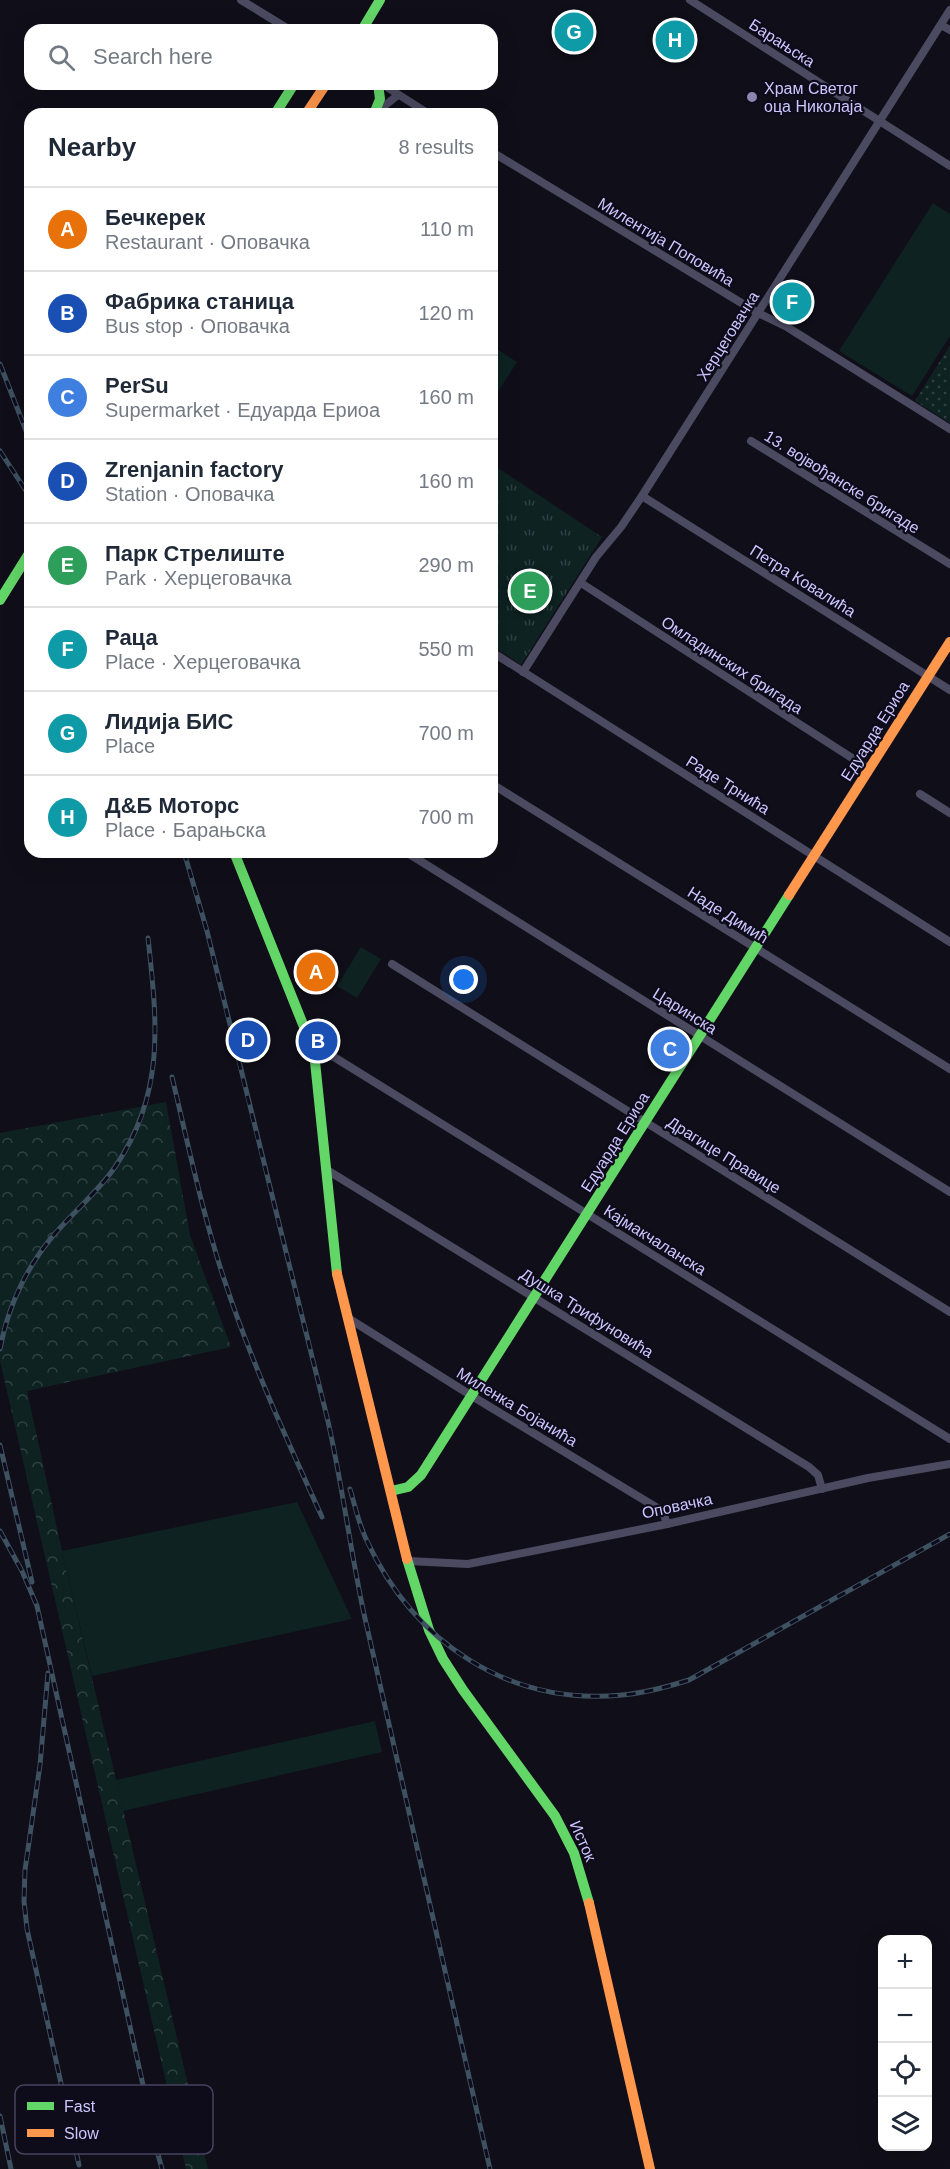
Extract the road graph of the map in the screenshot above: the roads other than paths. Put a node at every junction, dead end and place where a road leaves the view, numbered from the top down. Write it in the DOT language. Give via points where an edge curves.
graph roads {
  1 [pos="241,0"];
  2 [pos="380,0"];
  3 [pos="690,0"];
  4 [pos="950,10"];
  5 [pos="280,24"];
  6 [pos="366,24"];
  7 [pos="941,25"];
  8 [pos="950,30"];
  9 [pos="290,90"];
  10 [pos="322,90"];
  11 [pos="380,90"];
  12 [pos="390,90"];
  13 [pos="398,95"];
  14 [pos="278,108"];
  15 [pos="310,108"];
  16 [pos="377,108"];
  17 [pos="381,108"];
  18 [pos="419,108"];
  19 [pos="879,122"];
  20 [pos="498,156"];
  21 [pos="950,166"];
  22 [pos="758,313"];
  23 [pos="950,429"];
  24 [pos="751,441"];
  25 [pos="642,496"];
  26 [pos="24,562"];
  27 [pos="950,564"];
  28 [pos="581,583"];
  29 [pos="0,600"];
  30 [pos="950,642"];
  31 [pos="498,656"];
  32 [pos="523,672"];
  33 [pos="928,676"];
  34 [pos="950,690"];
  35 [pos="869,769"];
  36 [pos="498,788"];
  37 [pos="920,794"];
  38 [pos="950,813"];
  39 [pos="814,856"];
  40 [pos="236,858"];
  41 [pos="416,858"];
  42 [pos="950,942"];
  43 [pos="756,948"];
  44 [pos="392,964"];
  45 [pos="700,1036"];
  46 [pos="314,1052"];
  47 [pos="950,1069"];
  48 [pos="645,1122"];
  49 [pos="327,1170"];
  50 [pos="950,1192"];
  51 [pos="587,1214"];
  52 [pos="535,1297"];
  53 [pos="950,1312"];
  54 [pos="348,1318"];
  55 [pos="472,1396"];
  56 [pos="950,1439"];
  57 [pos="950,1464"];
  58 [pos="822,1489"];
  59 [pos="391,1491"];
  60 [pos="668,1524"];
  61 [pos="408,1561"];
  62 [pos="650,2169"];
  1 -- 5 [label="street"];
  2 -- 6 [label="main road"];
  3 -- 19 [label="street, Барањска"];
  4 -- 7 [label="street, Херцеговачка"];
  7 -- 8 [label="street"];
  7 -- 19 [label="street, Херцеговачка"];
  9 -- 14 [label="main road"];
  10 -- 15 [label="main road"];
  11 -- 16 [label="main road"];
  12 -- 13 [label="street"];
  13 -- 17 [label="street"];
  13 -- 18 [label="street"];
  19 -- 21 [label="street, Барањска"];
  19 -- 22 [label="street, Херцеговачка"];
  20 -- 22 [label="street, Милентија Поповића"];
  22 -- 23 [label="street, Милентија Поповића" via="787,327"];
  22 -- 25 [label="street, Херцеговачка"];
  24 -- 27 [label="street, 13. војвођанске бригаде"];
  25 -- 28 [label="street, Херцеговачка"];
  25 -- 33 [label="street, Петра Ковалића"];
  26 -- 29 [label="main road"];
  28 -- 32 [label="street, Херцеговачка"];
  28 -- 35 [label="street, Омладинских бригада"];
  30 -- 33 [label="main road, Едуарда Ериоа"];
  31 -- 32 [label="street, Раде Трнића"];
  32 -- 39 [label="street, Раде Трнића"];
  33 -- 34 [label="street, Петра Ковалића"];
  33 -- 35 [label="main road, Едуарда Ериоа"];
  35 -- 39 [label="main road, Едуарда Ериоа"];
  36 -- 43 [label="street, Наде Димић"];
  37 -- 38 [label="street"];
  39 -- 42 [label="street, Раде Трнића"];
  39 -- 43 [label="main road, Едуарда Ериоа"];
  40 -- 46 [label="main road"];
  41 -- 45 [label="street, Царинска"];
  43 -- 45 [label="main road, Едуарда Ериоа"];
  43 -- 47 [label="street, Наде Димић"];
  44 -- 48 [label="street, Драгице Правице"];
  45 -- 48 [label="main road, Едуарда Ериоа"];
  45 -- 50 [label="street, Царинска"];
  46 -- 49 [label="main road, Исток"];
  46 -- 51 [label="street, Кајмакчаланска" via="334,1057"];
  48 -- 51 [label="main road, Едуарда Ериоа"];
  48 -- 53 [label="street, Драгице Правице"];
  49 -- 52 [label="street, Душка Трифуновића"];
  49 -- 54 [label="main road, Исток" via="335,1267"];
  51 -- 52 [label="main road, Едуарда Ериоа"];
  51 -- 56 [label="street, Кајмакчаланска"];
  52 -- 55 [label="main road, Едуарда Ериоа"];
  52 -- 58 [label="street, Душка Трифуновића" via="809,1467 818,1475"];
  54 -- 55 [label="street, Миленка Бојанића"];
  54 -- 59 [label="main road, Исток"];
  55 -- 59 [label="main road, Едуарда Ериоа" via="421,1475 408,1487"];
  55 -- 60 [label="street, Миленка Бојанића" via="659,1509"];
  57 -- 58 [label="street, Оповачка"];
  58 -- 60 [label="street, Оповачка"];
  59 -- 61 [label="main road, Исток"];
  60 -- 61 [label="street, Оповачка" via="468,1564"];
  61 -- 62 [label="main road, Исток" via="429,1630 443,1659 539,1793 574,1853"];
}
